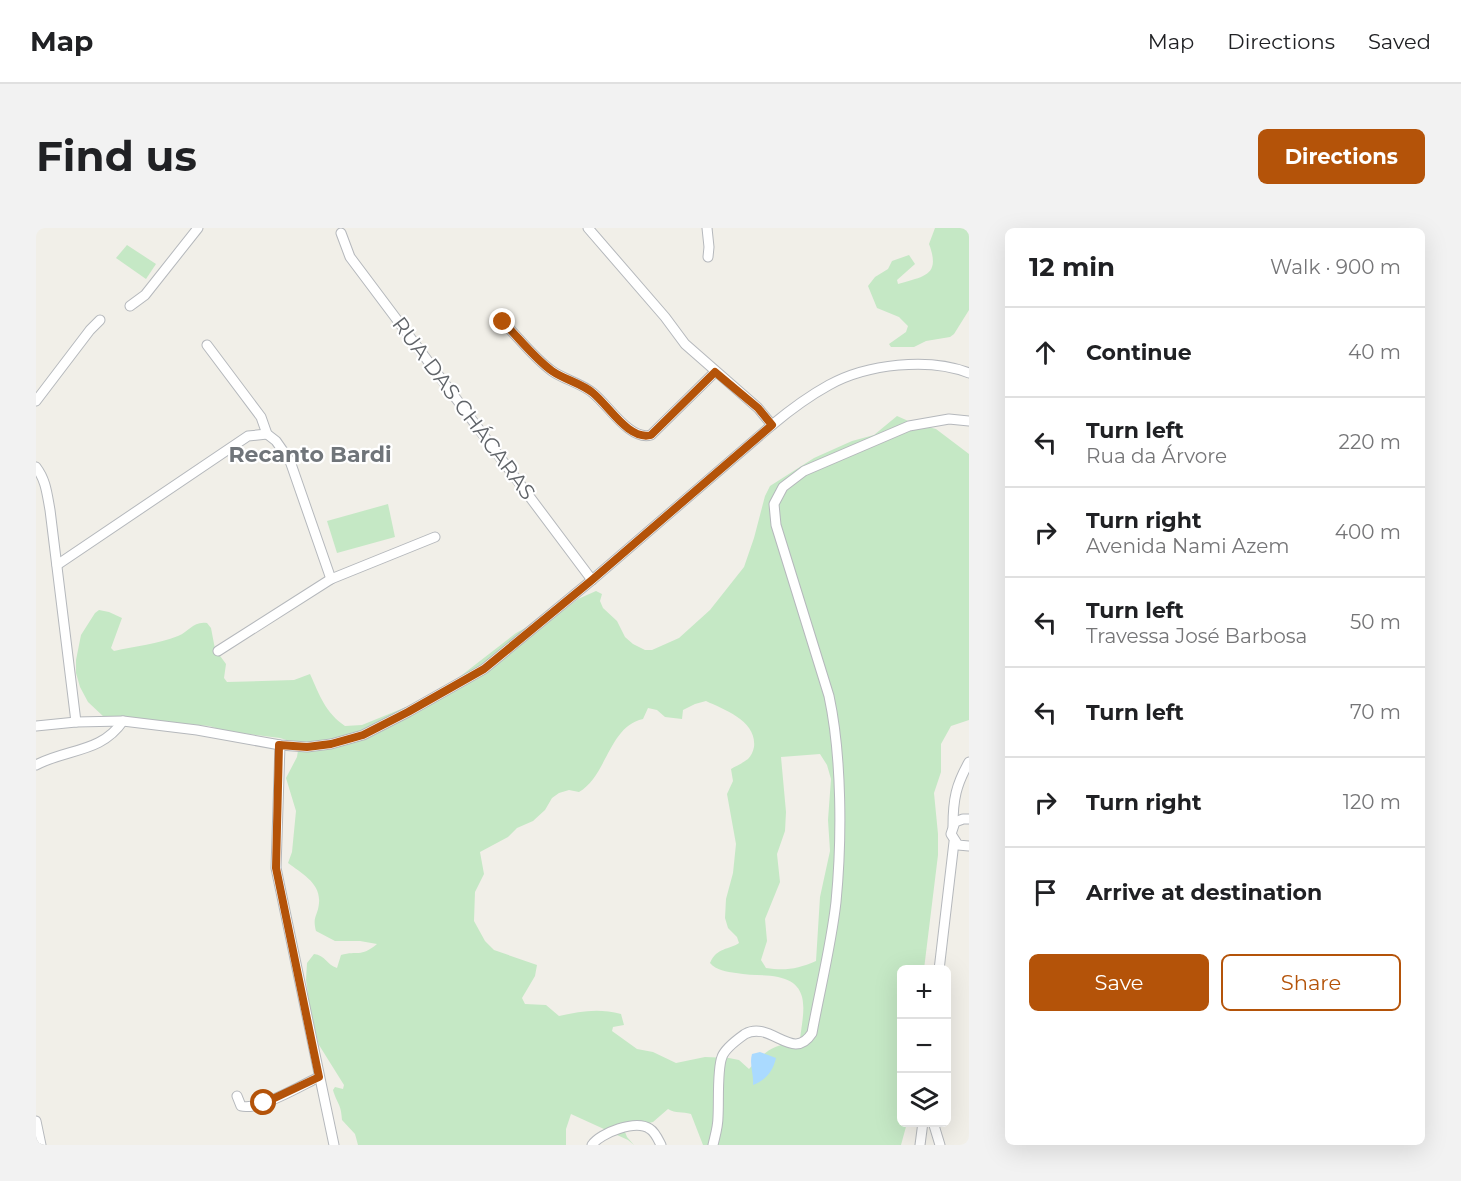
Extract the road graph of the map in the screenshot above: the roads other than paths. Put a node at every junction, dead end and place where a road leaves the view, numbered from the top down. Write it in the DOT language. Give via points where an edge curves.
graph roads {
  1 [pos="198,228"];
  2 [pos="588,228"];
  3 [pos="708,228"];
  4 [pos="341,233"];
  5 [pos="708,257"];
  6 [pos="130,306"];
  7 [pos="100,320"];
  8 [pos="503,322"];
  9 [pos="207,345"];
  10 [pos="715,372"];
  11 [pos="969,373"];
  12 [pos="36,401"];
  13 [pos="969,421"];
  14 [pos="772,425"];
  15 [pos="267,434"];
  16 [pos="36,467"];
  17 [pos="435,537"];
  18 [pos="57,565"];
  19 [pos="331,579"];
  20 [pos="592,580"];
  21 [pos="218,651"];
  22 [pos="123,721"];
  23 [pos="76,722"];
  24 [pos="36,726"];
  25 [pos="279,745"];
  26 [pos="969,762"];
  27 [pos="36,765"];
  28 [pos="969,819"];
  29 [pos="953,826"];
  30 [pos="954,842"];
  31 [pos="969,846"];
  32 [pos="939,965"];
  33 [pos="319,1077"];
  34 [pos="237,1096"];
  35 [pos="36,1121"];
  36 [pos="922,1127"];
  37 [pos="935,1127"];
  38 [pos="41,1145"];
  39 [pos="334,1145"];
  40 [pos="592,1145"];
  41 [pos="661,1145"];
  42 [pos="713,1145"];
  43 [pos="920,1145"];
  44 [pos="940,1145"];
  1 -- 6 [label="street" via="145,295"];
  2 -- 10 [label="street" via="685,344"];
  3 -- 5 [label="street"];
  4 -- 20 [label="street, RUA DAS CHÁCARAS" via="350,257"];
  7 -- 12 [label="street"];
  8 -- 10 [label="street" via="554,373 586,388 629,430 646,437"];
  9 -- 15 [label="street" via="261,417"];
  10 -- 14 [label="street"];
  11 -- 14 [label="street" via="919,364 875,368 830,384"];
  13 -- 42 [label="street" via="949,418 898,430 804,471 783,487 774,504 776,525 835,723 839,865 812,1033 800,1045 754,1031 727,1049 721,1060"];
  14 -- 20 [label="street"];
  15 -- 18 [label="street" via="248,436"];
  15 -- 19 [label="street" via="290,461"];
  16 -- 18 [label="street" via="46,486"];
  17 -- 19 [label="street"];
  18 -- 23 [label="street"];
  19 -- 21 [label="street"];
  20 -- 25 [label="street" via="484,669 408,712 363,735 331,744"];
  22 -- 23 [label="street"];
  22 -- 25 [label="street"];
  22 -- 27 [label="street" via="114,734 97,745"];
  23 -- 24 [label="street"];
  25 -- 33 [label="street" via="276,868"];
  26 -- 29 [label="street" via="952,802"];
  28 -- 29 [label="street" via="959,820"];
  29 -- 30 [label="street"];
  30 -- 31 [label="street"];
  30 -- 32 [label="street"];
  33 -- 34 [label="street" via="248,1108 241,1106"];
  33 -- 39 [label="street"];
  35 -- 38 [label="street"];
  36 -- 43 [label="street"];
  37 -- 44 [label="street"];
  40 -- 41 [label="street" via="599,1136 641,1125 654,1132"];
}
